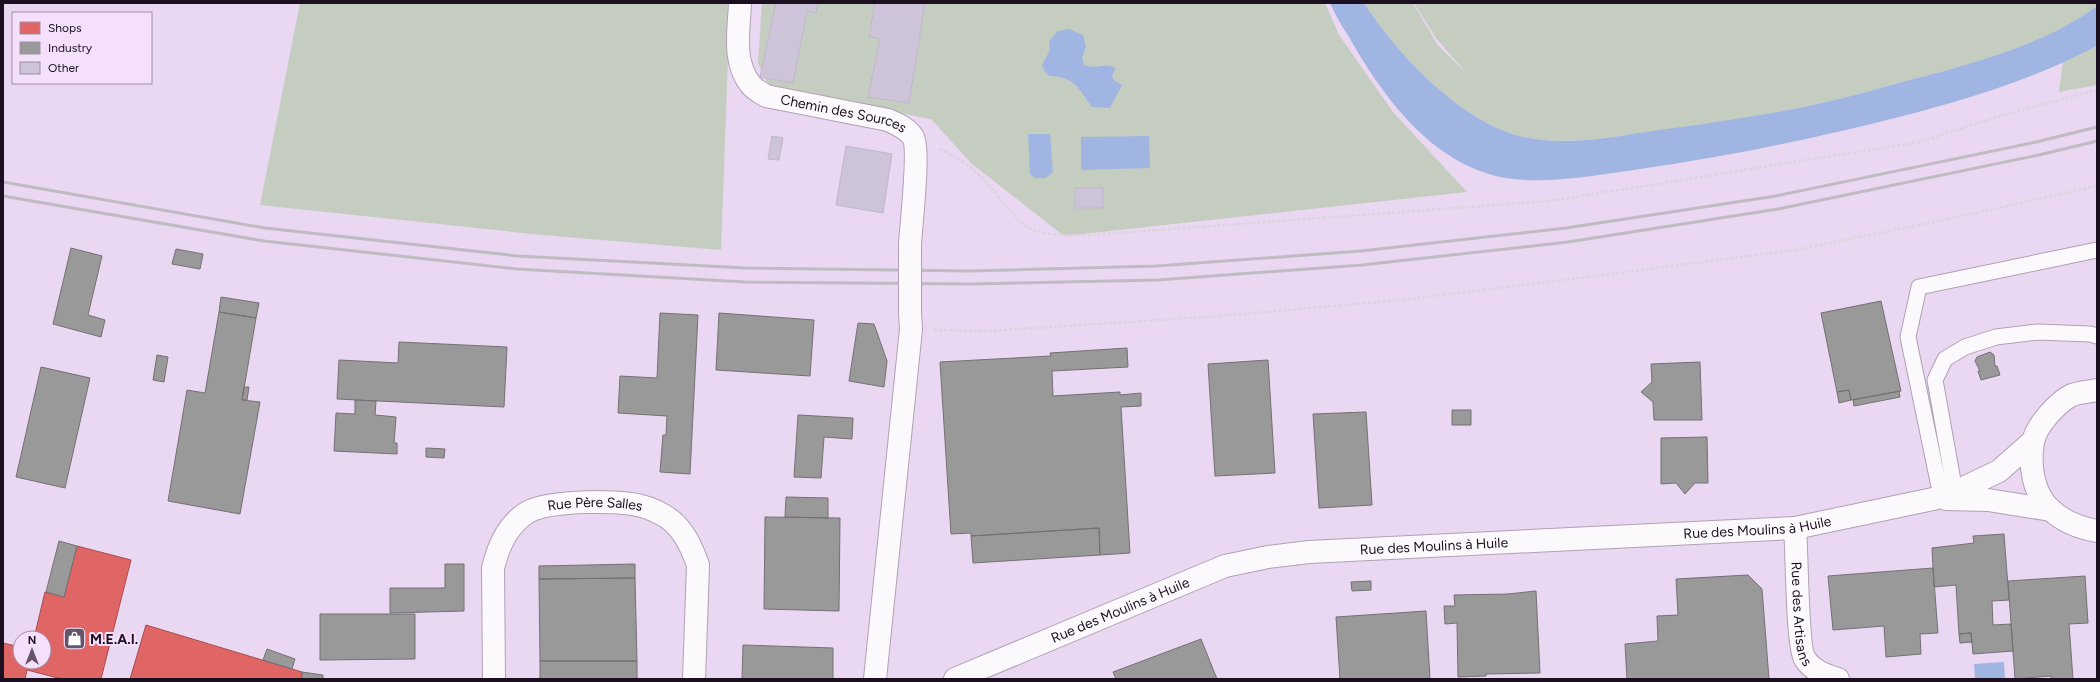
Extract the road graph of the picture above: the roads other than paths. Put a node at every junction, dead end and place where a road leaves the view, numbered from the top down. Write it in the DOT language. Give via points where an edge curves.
graph roads {
  1 [pos="740,3"];
  2 [pos="2097,250"];
  3 [pos="2097,336"];
  4 [pos="2097,390"];
  5 [pos="2033,441"];
  6 [pos="1943,496"];
  7 [pos="2050,510"];
  8 [pos="1795,528"];
  9 [pos="2097,531"];
  10 [pos="494,679"];
  11 [pos="694,679"];
  12 [pos="875,679"];
  13 [pos="955,679"];
  14 [pos="1838,679"];
  1 -- 12 [label="street, Chemin des Sources, bridge" via="738,52 743,74 752,87 766,96 888,120 903,127 913,138 915,154 910,244 911,321"];
  2 -- 6 [label="lane" via="1919,287 1908,337"];
  3 -- 6 [label="lane" via="2037,332 1996,337 1965,347 1945,359 1935,380"];
  4 -- 5 [label="street" via="2071,396 2049,412"];
  5 -- 6 [label="street, Rue des Moulins à Huile" via="1999,471"];
  5 -- 7 [label="street" via="2032,474 2041,497"];
  6 -- 7 [label="street, Rue des Moulins à Huile"];
  6 -- 8 [label="street, Rue des Moulins à Huile"];
  7 -- 9 [label="street" via="2077,527"];
  8 -- 13 [label="street, Rue des Moulins à Huile" via="1309,552 1268,557 1225,566"];
  8 -- 14 [label="street, Rue des Artisans" via="1800,639 1804,659 1819,673"];
  10 -- 11 [label="street, Rue Père Salles" via="493,568 497,552 508,532 528,513 549,505 572,502 630,504 648,508 676,524 685,537 698,565"];
}
